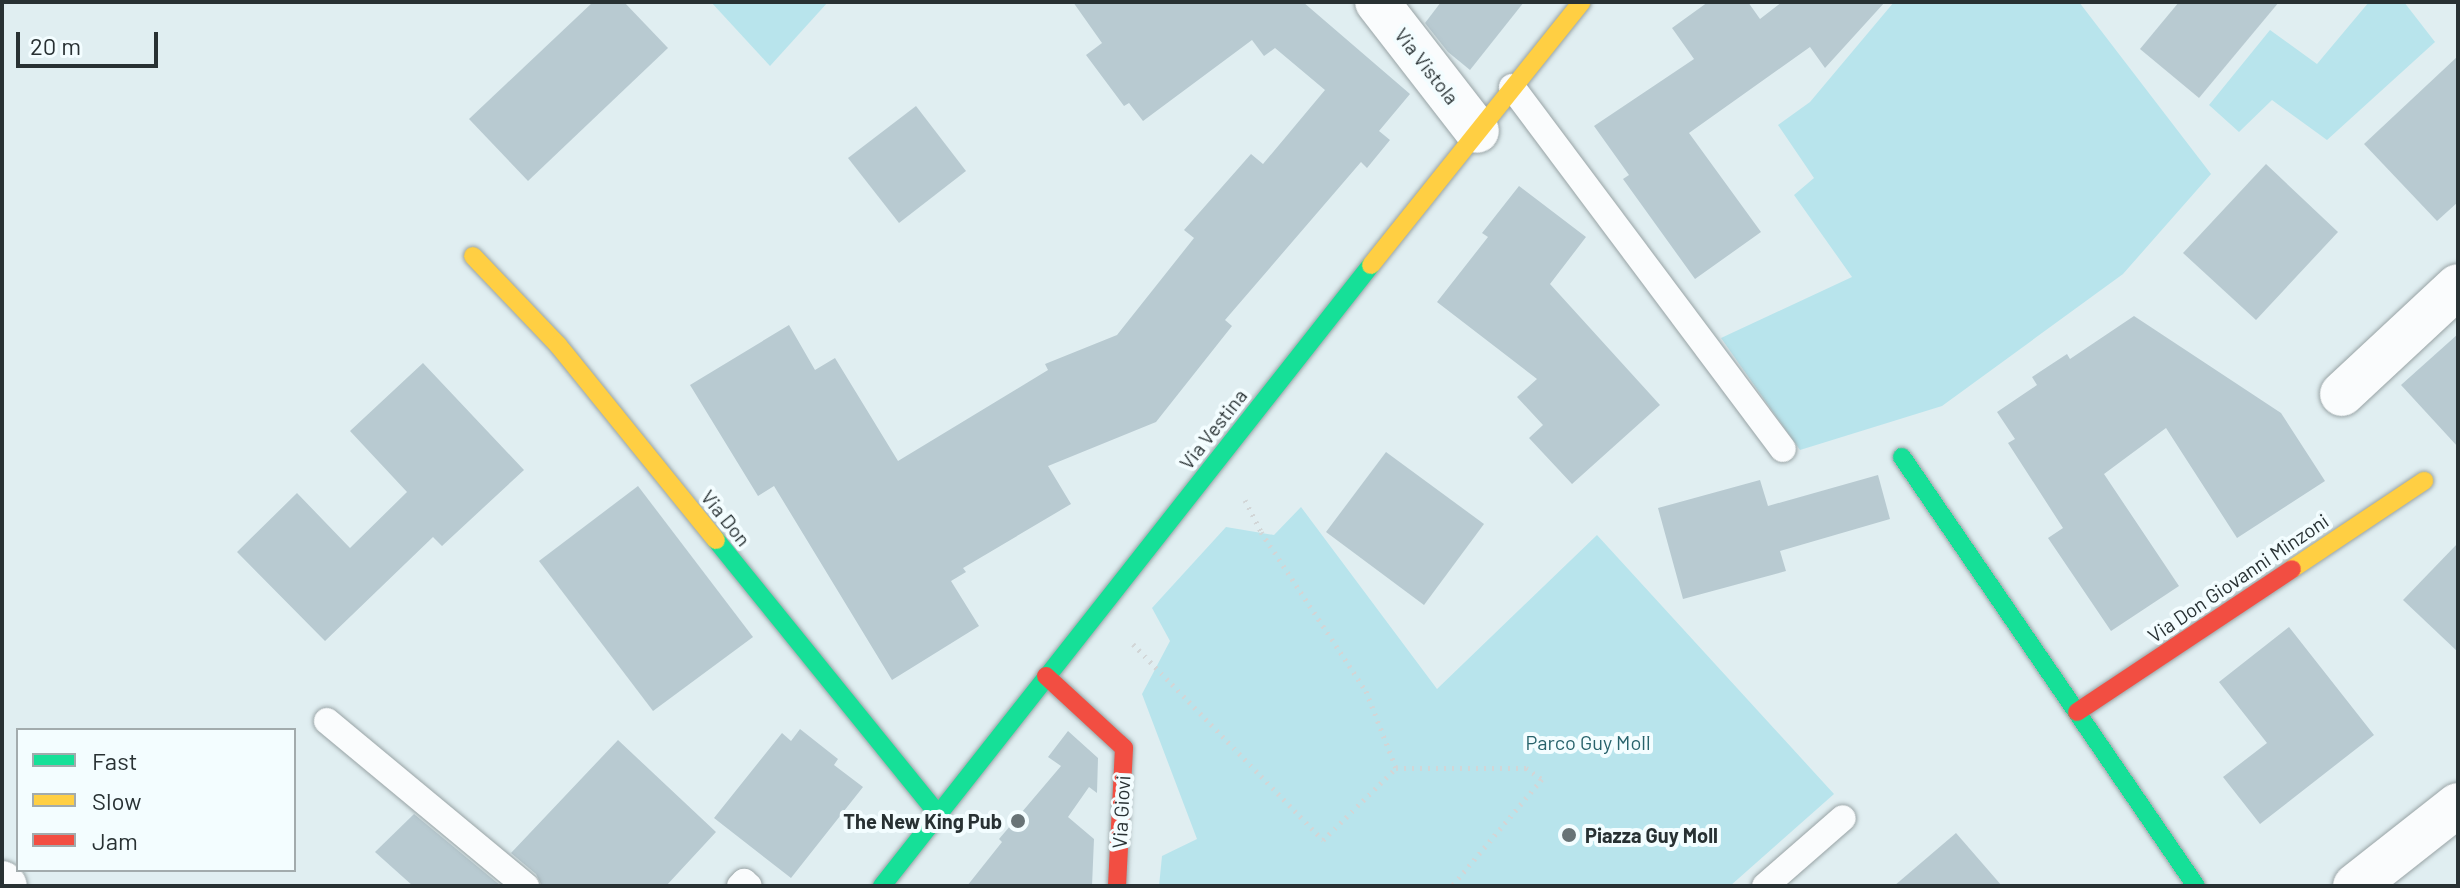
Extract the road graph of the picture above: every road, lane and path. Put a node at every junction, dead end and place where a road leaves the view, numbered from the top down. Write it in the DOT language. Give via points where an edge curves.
graph roads {
  1 [pos="1377,2"];
  2 [pos="1582,2"];
  3 [pos="1512,87"];
  4 [pos="1477,131"];
  5 [pos="473,256"];
  6 [pos="2458,286"];
  7 [pos="2342,394"];
  8 [pos="1783,449"];
  9 [pos="1902,457"];
  10 [pos="2424,481"];
  11 [pos="1243,496"];
  12 [pos="1100,607"];
  13 [pos="1046,676"];
  14 [pos="2077,712"];
  15 [pos="327,721"];
  16 [pos="1396,768"];
  17 [pos="2458,805"];
  18 [pos="937,813"];
  19 [pos="1843,818"];
  20 [pos="526,886"];
  21 [pos="740,886"];
  22 [pos="749,886"];
  23 [pos="882,886"];
  24 [pos="1117,886"];
  25 [pos="1452,886"];
  26 [pos="1765,886"];
  27 [pos="2196,886"];
  28 [pos="2355,886"];
  1 -- 4 [label="street, Via Vistola"];
  2 -- 3 [label="street, Via Vestina"];
  3 -- 4 [label="street, Via Vestina"];
  3 -- 8 [label="lane"];
  4 -- 12 [label="street, Via Vestina"];
  5 -- 18 [label="street, Via Don" via="558,345"];
  6 -- 7 [label="street"];
  9 -- 14 [label="street"];
  10 -- 14 [label="street, Via Don Giovanni Minzoni"];
  11 -- 16 [label="path" via="1366,691"];
  12 -- 13 [label="street, Via Vestina"];
  12 -- 16 [label="path" via="1323,840"];
  13 -- 18 [label="street, Via Vestina"];
  13 -- 24 [label="street, Via Giovi" via="1124,748"];
  14 -- 27 [label="street"];
  15 -- 20 [label="lane"];
  16 -- 25 [label="path" via="1526,768 1542,779"];
  17 -- 28 [label="street"];
  18 -- 23 [label="street, Via Vestina"];
  19 -- 26 [label="lane"];
  21 -- 22 [label="lane"];
}
